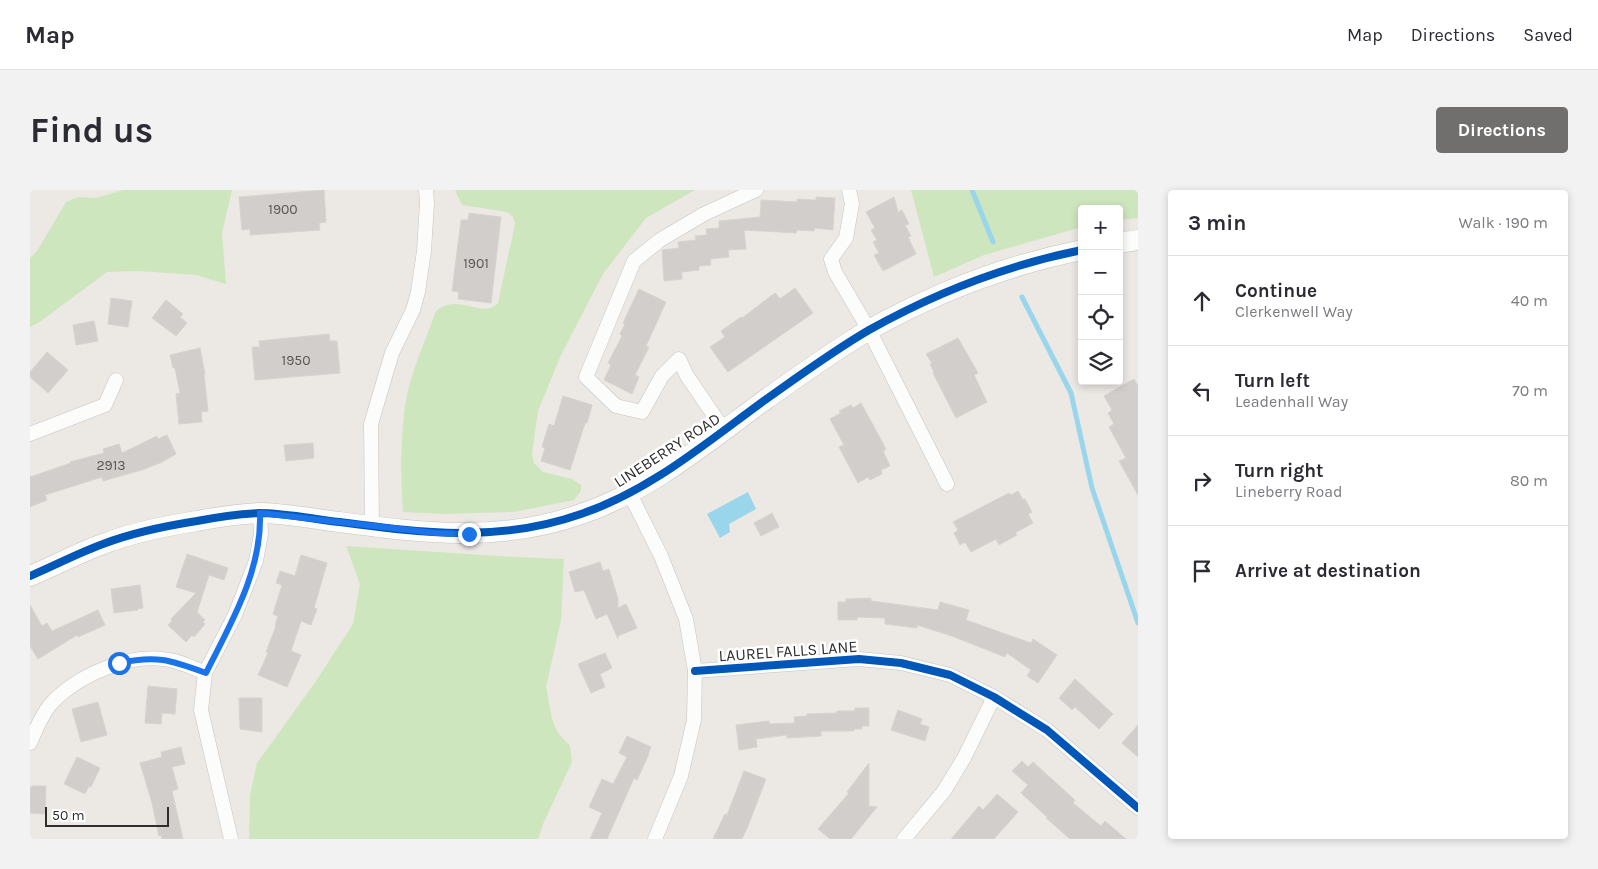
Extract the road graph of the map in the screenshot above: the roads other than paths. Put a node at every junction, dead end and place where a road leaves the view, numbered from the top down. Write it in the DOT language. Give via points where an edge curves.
graph roads {
  1 [pos="426,190"];
  2 [pos="756,190"];
  3 [pos="849,190"];
  4 [pos="1138,240"];
  5 [pos="1123,242"];
  6 [pos="1078,251"];
  7 [pos="869,330"];
  8 [pos="116,380"];
  9 [pos="724,430"];
  10 [pos="30,434"];
  11 [pos="947,484"];
  12 [pos="630,494"];
  13 [pos="260,513"];
  14 [pos="372,526"];
  15 [pos="30,576"];
  16 [pos="695,672"];
  17 [pos="206,673"];
  18 [pos="994,697"];
  19 [pos="30,743"];
  20 [pos="1138,808"];
  21 [pos="231,839"];
  22 [pos="656,839"];
  23 [pos="904,839"];
  1 -- 14 [label="street" via="424,251 418,292 392,353 371,424"];
  2 -- 9 [label="street" via="704,214 660,240 634,261 586,377 616,406 642,412 662,376 679,359"];
  3 -- 7 [label="street" via="852,204 846,238 831,259 835,272"];
  4 -- 5 [label="street"];
  6 -- 7 [label="street, LINEBERRY ROAD" via="987,276"];
  7 -- 9 [label="street, LINEBERRY ROAD"];
  7 -- 11 [label="street"];
  8 -- 10 [label="street" via="105,405"];
  9 -- 12 [label="street, LINEBERRY ROAD"];
  12 -- 14 [label="street, LINEBERRY ROAD" via="581,514 496,533 436,533"];
  12 -- 16 [label="street" via="661,556 686,619"];
  13 -- 14 [label="street, LINEBERRY ROAD"];
  13 -- 15 [label="street, LINEBERRY ROAD" via="218,517 131,534"];
  13 -- 17 [label="street" via="261,534 256,561 235,615"];
  16 -- 18 [label="street, LAUREL FALLS LANE" via="859,658 902,663 950,675"];
  16 -- 22 [label="street" via="694,720 681,776"];
  17 -- 19 [label="street" via="170,660 142,658 119,663 72,687 49,706"];
  17 -- 21 [label="street" via="200,710"];
  18 -- 20 [label="street, LAUREL FALLS LANE" via="1047,730"];
  18 -- 23 [label="street" via="944,791"];
}
